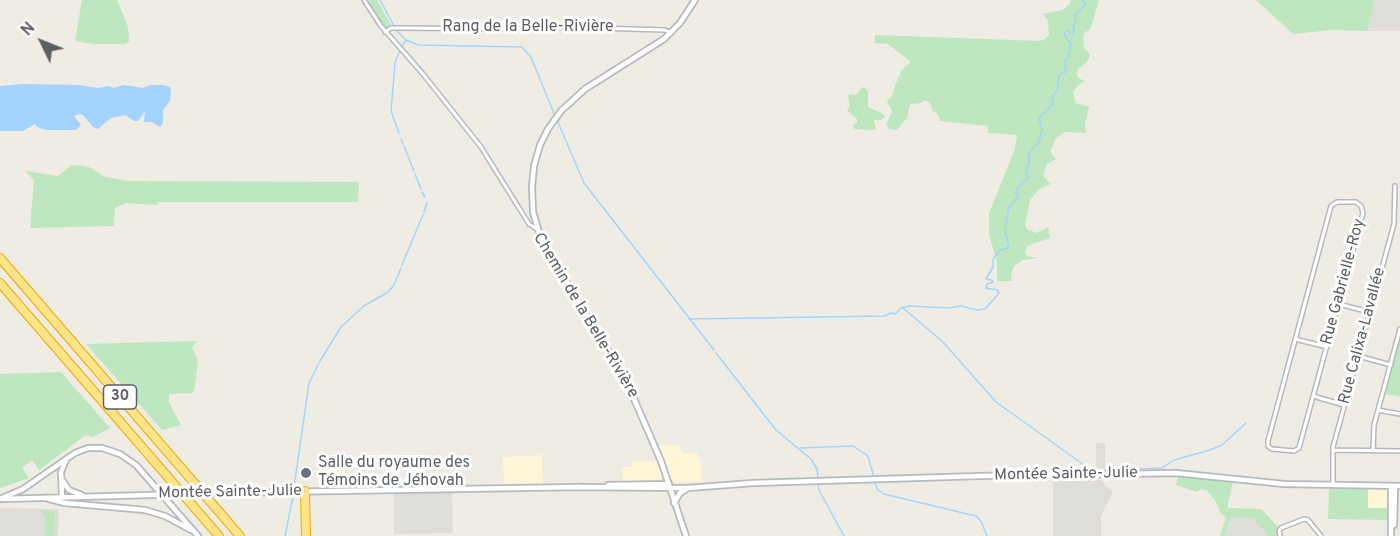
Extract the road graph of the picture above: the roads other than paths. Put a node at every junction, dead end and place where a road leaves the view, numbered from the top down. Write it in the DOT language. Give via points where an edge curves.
graph roads {
  1 [pos="364,0"];
  2 [pos="695,0"];
  3 [pos="385,32"];
  4 [pos="671,33"];
  5 [pos="1395,186"];
  6 [pos="1394,203"];
  7 [pos="1400,203"];
  8 [pos="537,229"];
  9 [pos="0,258"];
  10 [pos="0,283"];
  11 [pos="1338,304"];
  12 [pos="1370,312"];
  13 [pos="1400,329"];
  14 [pos="1295,339"];
  15 [pos="1327,347"];
  16 [pos="1358,356"];
  17 [pos="1390,365"];
  18 [pos="1313,396"];
  19 [pos="1344,405"];
  20 [pos="1378,410"];
  21 [pos="1400,414"];
  22 [pos="1333,450"];
  23 [pos="1372,451"];
  24 [pos="1400,451"];
  25 [pos="66,460"];
  26 [pos="62,480"];
  27 [pos="732,485"];
  28 [pos="1333,485"];
  29 [pos="669,486"];
  30 [pos="1395,486"];
  31 [pos="688,488"];
  32 [pos="305,491"];
  33 [pos="85,496"];
  34 [pos="62,498"];
  35 [pos="0,499"];
  36 [pos="49,499"];
  37 [pos="674,504"];
  38 [pos="1395,520"];
  39 [pos="194,531"];
  40 [pos="198,536"];
  41 [pos="219,536"];
  42 [pos="240,536"];
  43 [pos="306,536"];
  44 [pos="686,536"];
  45 [pos="1280,536"];
  46 [pos="1321,536"];
  47 [pos="1393,536"];
  1 -- 3 [label="street, Chemin de la Belle-Rivière"];
  2 -- 4 [label="main road"];
  3 -- 4 [label="street, Rang de la Belle-Rivière" via="391,28 560,27"];
  3 -- 8 [label="street, Chemin de la Belle-Rivière" via="472,135 530,226"];
  4 -- 8 [label="main road" via="585,89 556,118 541,144 533,170 531,196"];
  5 -- 6 [label="street, Rue Calixa-Lavallée"];
  6 -- 7 [label="street"];
  6 -- 12 [label="street, Rue Calixa-Lavallée" via="1394,224"];
  8 -- 29 [label="main road, Chemin de la Belle-Rivière" via="623,376 646,423"];
  9 -- 42 [label="highway, 30"];
  10 -- 41 [label="highway, 30"];
  11 -- 12 [label="street"];
  11 -- 14 [label="street, Rue Gabrielle-Roy" via="1363,213 1354,202 1336,202 1331,206"];
  11 -- 15 [label="street, Rue Gabrielle-Roy"];
  12 -- 16 [label="street, Rue Calixa-Lavallée"];
  13 -- 17 [label="street"];
  14 -- 15 [label="street"];
  14 -- 18 [label="street, Rue Gabrielle-Roy" via="1267,443 1269,448 1298,450"];
  15 -- 18 [label="street, Rue Gabrielle-Roy"];
  16 -- 17 [label="street"];
  16 -- 19 [label="street, Rue Calixa-Lavallée"];
  17 -- 20 [label="street"];
  18 -- 19 [label="street"];
  19 -- 22 [label="street, Rue Calixa-Lavallée"];
  20 -- 21 [label="street"];
  20 -- 23 [label="street"];
  22 -- 23 [label="street"];
  22 -- 28 [label="street, Rue Calixa-Lavallée"];
  23 -- 24 [label="street"];
  25 -- 26 [label="main road"];
  25 -- 35 [label="main road" via="23,489"];
  25 -- 39 [label="main road" via="91,447 123,456 140,469"];
  26 -- 33 [label="main road" via="69,490"];
  26 -- 34 [label="main road"];
  27 -- 28 [label="main road, Montée Sainte-Julie" via="1176,473"];
  27 -- 29 [label="main road, Montée Sainte-Julie"];
  27 -- 31 [label="main road, Montée Sainte-Julie"];
  28 -- 30 [label="main road, Montée Sainte-Julie"];
  29 -- 31 [label="main road, Montée Sainte-Julie"];
  29 -- 32 [label="main road, Montée Sainte-Julie"];
  29 -- 37 [label="main road, Chemin de la Belle-Rivière"];
  30 -- 38 [label="main road"];
  31 -- 37 [label="main road"];
  32 -- 33 [label="main road, Montée Sainte-Julie, bridge"];
  32 -- 43 [label="highway"];
  33 -- 34 [label="main road, Montée Sainte-Julie"];
  34 -- 36 [label="main road, Montée Sainte-Julie"];
  35 -- 36 [label="main road"];
  36 -- 39 [label="main road" via="145,510"];
  37 -- 44 [label="main road, Chemin de la Belle-Rivière"];
  38 -- 47 [label="main road"];
  39 -- 40 [label="main road"];
  45 -- 46 [label="street" via="1281,528 1304,519"];
}
